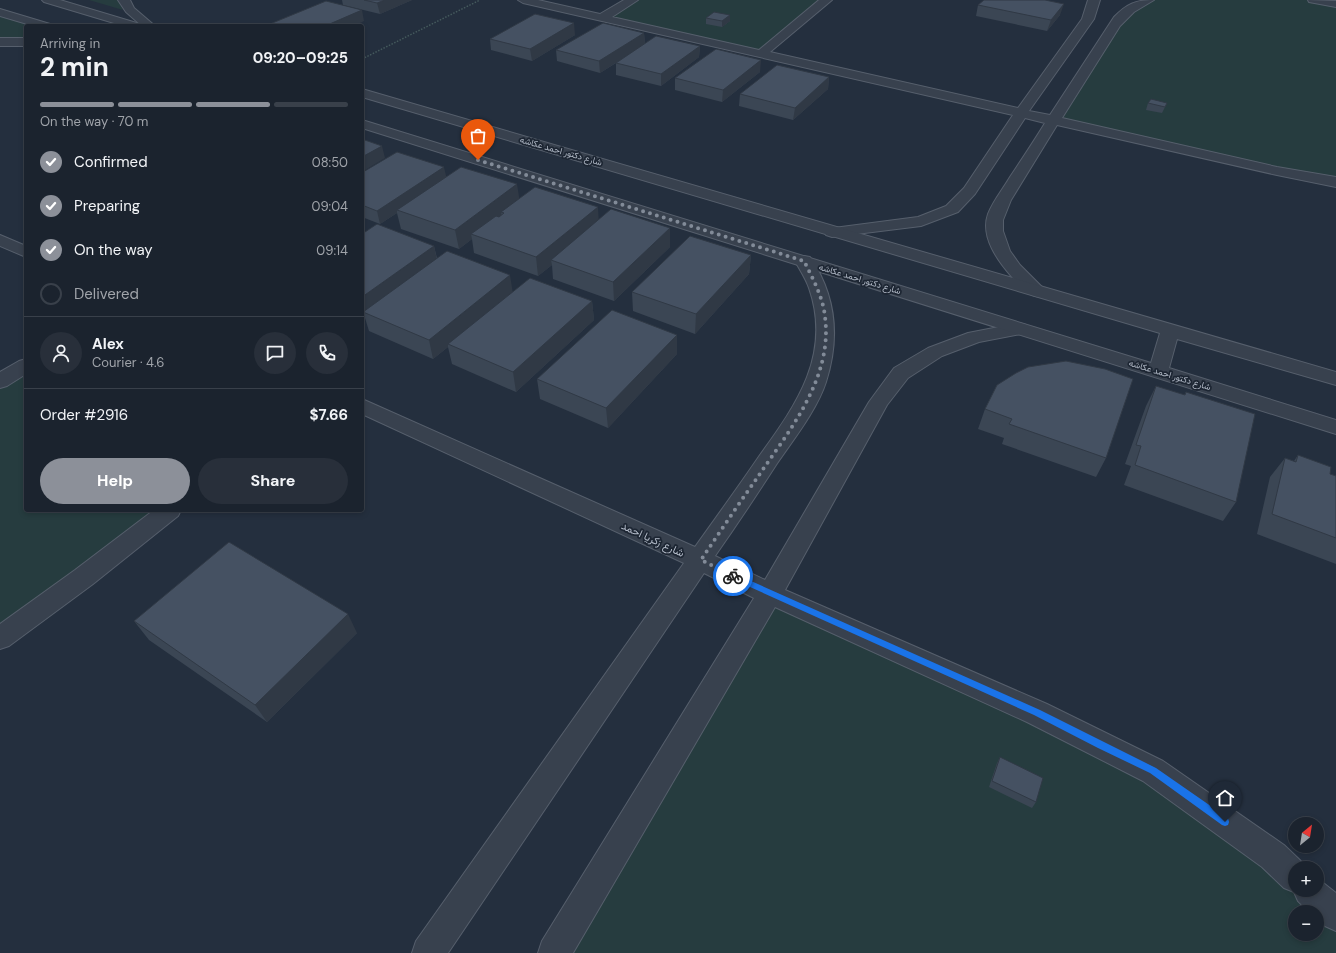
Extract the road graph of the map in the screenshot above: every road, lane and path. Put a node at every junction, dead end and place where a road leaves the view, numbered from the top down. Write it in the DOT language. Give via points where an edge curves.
graph roads {
  1 [pos="48,0"];
  2 [pos="124,0"];
  3 [pos="480,0"];
  4 [pos="523,0"];
  5 [pos="632,0"];
  6 [pos="826,0"];
  7 [pos="1094,0"];
  8 [pos="1148,0"];
  9 [pos="1313,0"];
  10 [pos="1336,4"];
  11 [pos="0,12"];
  12 [pos="602,18"];
  13 [pos="39,24"];
  14 [pos="129,24"];
  15 [pos="147,24"];
  16 [pos="0,42"];
  17 [pos="24,42"];
  18 [pos="761,54"];
  19 [pos="364,58"];
  20 [pos="364,94"];
  21 [pos="1021,114"];
  22 [pos="456,120"];
  23 [pos="1054,120"];
  24 [pos="364,125"];
  25 [pos="419,142"];
  26 [pos="1336,182"];
  27 [pos="832,232"];
  28 [pos="0,240"];
  29 [pos="24,251"];
  30 [pos="804,261"];
  31 [pos="1038,292"];
  32 [pos="1019,329"];
  33 [pos="1170,331"];
  34 [pos="24,366"];
  35 [pos="1158,372"];
  36 [pos="1336,379"];
  37 [pos="0,381"];
  38 [pos="364,407"];
  39 [pos="1336,427"];
  40 [pos="167,512"];
  41 [pos="701,560"];
  42 [pos="770,594"];
  43 [pos="0,638"];
  44 [pos="1288,870"];
  45 [pos="1317,897"];
  46 [pos="1336,915"];
  47 [pos="428,953"];
  48 [pos="554,953"];
  1 -- 14 [label="street"];
  2 -- 15 [label="street" via="130,10"];
  3 -- 19 [label="path"];
  4 -- 12 [label="street"];
  5 -- 12 [label="street"];
  6 -- 18 [label="street"];
  7 -- 21 [label="street" via="1088,19"];
  8 -- 23 [label="street" via="1133,7 1118,19"];
  9 -- 10 [label="street"];
  11 -- 13 [label="street"];
  12 -- 18 [label="street"];
  16 -- 17 [label="street"];
  18 -- 21 [label="street"];
  20 -- 22 [label="street, شارع دكتور احمد عكاشه"];
  21 -- 23 [label="street"];
  21 -- 27 [label="street" via="970,192 952,210 921,221"];
  22 -- 25 [label="street"];
  22 -- 27 [label="street, شارع دكتور احمد عكاشه"];
  23 -- 26 [label="street"];
  23 -- 31 [label="street" via="1003,200 995,220 997,242 1011,267"];
  24 -- 25 [label="street, شارع دكتور احمد عكاشه"];
  25 -- 30 [label="street, شارع دكتور احمد عكاشه"];
  27 -- 31 [label="street, شارع دكتور احمد عكاشه"];
  28 -- 29 [label="street"];
  30 -- 32 [label="street, شارع دكتور احمد عكاشه"];
  30 -- 41 [label="street" via="818,288 825,318 825,349 816,382 799,416"];
  31 -- 33 [label="street, شارع دكتور احمد عكاشه"];
  32 -- 35 [label="street, شارع دكتور احمد عكاشه"];
  32 -- 42 [label="street" via="974,337 935,352 901,373 880,402"];
  33 -- 35 [label="street"];
  33 -- 36 [label="street, شارع دكتور احمد عكاشه"];
  34 -- 37 [label="street"];
  35 -- 39 [label="street, شارع دكتور احمد عكاشه"];
  38 -- 41 [label="street, شارع زكريا احمد"];
  40 -- 43 [label="street"];
  41 -- 42 [label="street, شارع زكريا احمد"];
  41 -- 47 [label="street"];
  42 -- 44 [label="street, شارع زكريا احمد" via="1037,713 1153,771 1273,856"];
  42 -- 48 [label="street"];
  45 -- 46 [label="street"];
}
